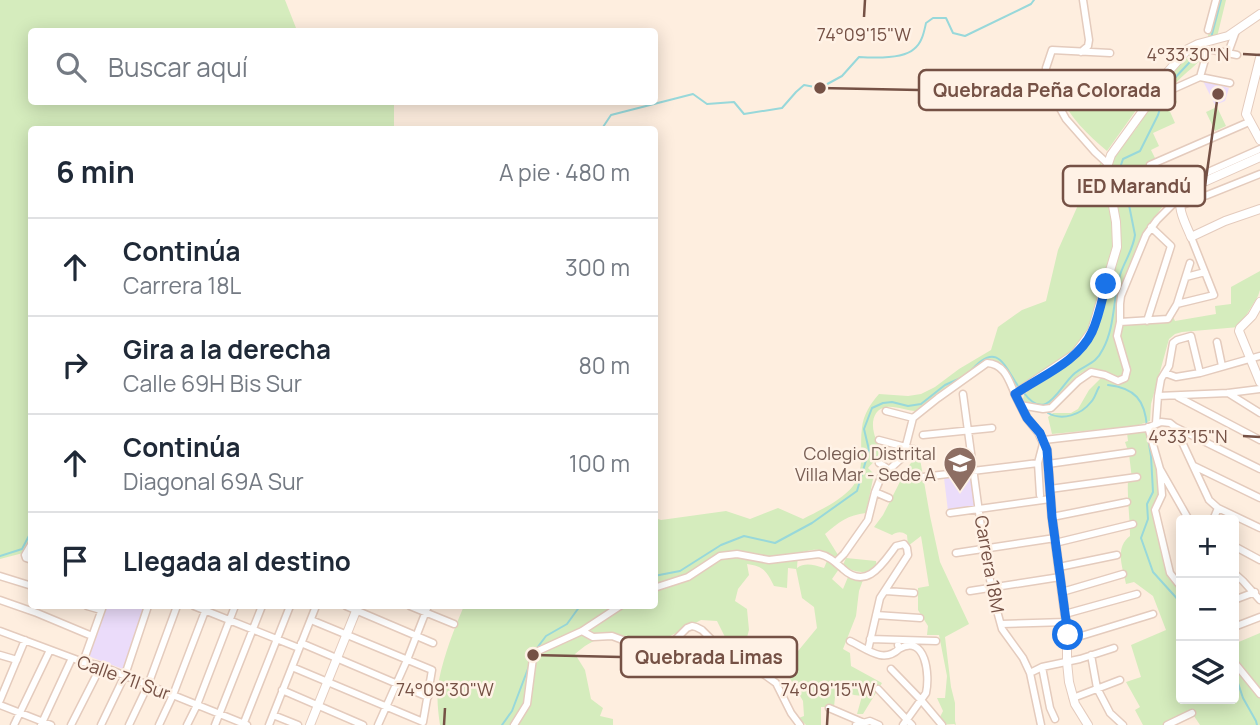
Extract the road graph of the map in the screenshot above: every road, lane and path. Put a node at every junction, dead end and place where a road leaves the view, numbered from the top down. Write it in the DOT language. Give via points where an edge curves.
graph roads {
  1 [pos="1083,0"];
  2 [pos="1216,0"];
  3 [pos="1260,14"];
  4 [pos="1208,30"];
  5 [pos="1236,31"];
  6 [pos="1081,52"];
  7 [pos="1110,53"];
  8 [pos="1228,53"];
  9 [pos="1237,55"];
  10 [pos="1260,58"];
  11 [pos="1200,77"];
  12 [pos="1230,83"];
  13 [pos="1171,90"];
  14 [pos="1248,120"];
  15 [pos="1260,140"];
  16 [pos="1260,149"];
  17 [pos="1260,157"];
  18 [pos="1108,163"];
  19 [pos="1150,165"];
  20 [pos="1208,172"];
  21 [pos="1260,174"];
  22 [pos="1182,195"];
  23 [pos="1180,206"];
  24 [pos="1260,209"];
  25 [pos="1151,227"];
  26 [pos="1191,237"];
  27 [pos="1190,263"];
  28 [pos="1205,272"];
  29 [pos="1186,277"];
  30 [pos="1177,304"];
  31 [pos="1259,307"];
  32 [pos="1147,321"];
  33 [pos="1120,323"];
  34 [pos="1217,342"];
  35 [pos="1260,356"];
  36 [pos="1251,360"];
  37 [pos="1222,366"];
  38 [pos="1166,373"];
  39 [pos="1200,373"];
  40 [pos="1260,382"];
  41 [pos="1260,389"];
  42 [pos="1020,391"];
  43 [pos="1228,393"];
  44 [pos="963,394"];
  45 [pos="1158,396"];
  46 [pos="1176,396"];
  47 [pos="1020,405"];
  48 [pos="886,411"];
  49 [pos="1260,413"];
  50 [pos="913,418"];
  51 [pos="1156,423"];
  52 [pos="1175,427"];
  53 [pos="992,428"];
  54 [pos="1146,428"];
  55 [pos="969,430"];
  56 [pos="923,435"];
  57 [pos="879,440"];
  58 [pos="1044,440"];
  59 [pos="1260,440"];
  60 [pos="905,446"];
  61 [pos="917,450"];
  62 [pos="1132,452"];
  63 [pos="879,463"];
  64 [pos="1038,463"];
  65 [pos="1048,464"];
  66 [pos="1194,466"];
  67 [pos="1160,469"];
  68 [pos="1260,469"];
  69 [pos="890,470"];
  70 [pos="974,470"];
  71 [pos="901,477"];
  72 [pos="923,477"];
  73 [pos="1137,477"];
  74 [pos="875,492"];
  75 [pos="1050,494"];
  76 [pos="1040,495"];
  77 [pos="889,498"];
  78 [pos="1260,498"];
  79 [pos="1127,502"];
  80 [pos="980,509"];
  81 [pos="1218,509"];
  82 [pos="950,513"];
  83 [pos="1186,515"];
  84 [pos="1215,515"];
  85 [pos="1052,517"];
  86 [pos="1133,524"];
  87 [pos="1260,528"];
  88 [pos="1055,541"];
  89 [pos="984,548"];
  90 [pos="1239,549"];
  91 [pos="956,553"];
  92 [pos="1117,555"];
  93 [pos="1260,560"];
  94 [pos="836,562"];
  95 [pos="1059,567"];
  96 [pos="1123,575"];
  97 [pos="0,576"];
  98 [pos="1060,578"];
  99 [pos="1239,578"];
  100 [pos="1176,581"];
  101 [pos="28,585"];
  102 [pos="658,587"];
  103 [pos="992,588"];
  104 [pos="886,591"];
  105 [pos="970,592"];
  106 [pos="1062,592"];
  107 [pos="914,593"];
  108 [pos="1255,593"];
  109 [pos="1137,594"];
  110 [pos="1239,598"];
  111 [pos="0,600"];
  112 [pos="1260,600"];
  113 [pos="102,609"];
  114 [pos="147,609"];
  115 [pos="176,609"];
  116 [pos="206,609"];
  117 [pos="208,609"];
  118 [pos="234,609"];
  119 [pos="261,609"];
  120 [pos="289,609"];
  121 [pos="315,609"];
  122 [pos="358,609"];
  123 [pos="360,609"];
  124 [pos="426,609"];
  125 [pos="615,609"];
  126 [pos="1153,614"];
  127 [pos="876,615"];
  128 [pos="1260,617"];
  129 [pos="920,618"];
  130 [pos="1066,618"];
  131 [pos="229,620"];
  132 [pos="311,620"];
  133 [pos="454,624"];
  134 [pos="1001,624"];
  135 [pos="1239,625"];
  136 [pos="253,630"];
  137 [pos="0,631"];
  138 [pos="582,631"];
  139 [pos="347,634"];
  140 [pos="416,635"];
  141 [pos="92,636"];
  142 [pos="276,639"];
  143 [pos="870,639"];
  144 [pos="26,640"];
  145 [pos="897,640"];
  146 [pos="1068,640"];
  147 [pos="850,641"];
  148 [pos="936,641"];
  149 [pos="433,643"];
  150 [pos="300,645"];
  151 [pos="1114,648"];
  152 [pos="899,649"];
  153 [pos="50,650"];
  154 [pos="868,650"];
  155 [pos="0,655"];
  156 [pos="1091,655"];
  157 [pos="72,658"];
  158 [pos="337,658"];
  159 [pos="17,660"];
  160 [pos="407,660"];
  161 [pos="83,662"];
  162 [pos="1067,662"];
  163 [pos="101,666"];
  164 [pos="292,667"];
  165 [pos="1042,667"];
  166 [pos="1239,668"];
  167 [pos="891,669"];
  168 [pos="1030,673"];
  169 [pos="125,675"];
  170 [pos="1120,680"];
  171 [pos="4,681"];
  172 [pos="328,682"];
  173 [pos="397,683"];
  174 [pos="148,685"];
  175 [pos="1097,688"];
  176 [pos="878,689"];
  177 [pos="282,690"];
  178 [pos="1260,694"];
  179 [pos="173,695"];
  180 [pos="428,696"];
  181 [pos="1073,698"];
  182 [pos="921,700"];
  183 [pos="0,703"];
  184 [pos="197,705"];
  185 [pos="318,706"];
  186 [pos="386,706"];
  187 [pos="830,708"];
  188 [pos="19,713"];
  189 [pos="1192,713"];
  190 [pos="220,715"];
  191 [pos="273,715"];
  192 [pos="1055,719"];
  193 [pos="42,723"];
  194 [pos="907,723"];
  195 [pos="860,724"];
  196 [pos="14,725"];
  197 [pos="51,725"];
  198 [pos="71,725"];
  199 [pos="101,725"];
  200 [pos="129,725"];
  201 [pos="159,725"];
  202 [pos="187,725"];
  203 [pos="215,725"];
  204 [pos="244,725"];
  205 [pos="269,725"];
  206 [pos="298,725"];
  207 [pos="310,725"];
  208 [pos="363,725"];
  209 [pos="378,725"];
  210 [pos="514,725"];
  211 [pos="800,725"];
  212 [pos="879,725"];
  213 [pos="942,725"];
  214 [pos="1041,725"];
  215 [pos="1088,725"];
  216 [pos="1123,725"];
  217 [pos="1167,725"];
  1 -- 6 [label="street" via="1089,40"];
  2 -- 4 [label="street"];
  3 -- 5 [label="street"];
  5 -- 8 [label="street"];
  5 -- 18 [label="street" via="1188,49"];
  6 -- 7 [label="street"];
  6 -- 18 [label="street" via="1052,50 1045,90"];
  8 -- 9 [label="street"];
  8 -- 11 [label="street" via="1208,49"];
  10 -- 14 [label="street"];
  11 -- 12 [label="street"];
  11 -- 13 [label="street"];
  14 -- 15 [label="street"];
  14 -- 19 [label="street"];
  16 -- 20 [label="street"];
  17 -- 22 [label="street"];
  18 -- 42 [label="street" via="1117,247 1093,331 1070,358"];
  21 -- 23 [label="street"];
  22 -- 23 [label="street"];
  22 -- 25 [label="street"];
  23 -- 26 [label="street"];
  24 -- 26 [label="street"];
  25 -- 32 [label="street" via="1171,246"];
  25 -- 33 [label="street" via="1121,296"];
  26 -- 28 [label="street"];
  27 -- 29 [label="street"];
  28 -- 29 [label="street"];
  28 -- 30 [label="street" via="1214,295"];
  29 -- 30 [label="street"];
  30 -- 32 [label="street" via="1168,319"];
  31 -- 36 [label="street" via="1239,330"];
  32 -- 33 [label="street"];
  33 -- 47 [label="street" via="1117,336 1125,378 1118,381 1091,372 1051,408"];
  34 -- 37 [label="street"];
  35 -- 36 [label="street"];
  36 -- 37 [label="street"];
  36 -- 40 [label="street"];
  37 -- 39 [label="street"];
  38 -- 39 [label="street" via="1174,377"];
  38 -- 39 [label="street" via="1175,341 1191,336"];
  38 -- 45 [label="street"];
  41 -- 43 [label="street"];
  42 -- 47 [label="street"];
  42 -- 50 [label="street" via="999,365 990,362"];
  43 -- 46 [label="street"];
  43 -- 49 [label="street"];
  44 -- 55 [label="street, Carrera 18M"];
  45 -- 46 [label="street"];
  45 -- 51 [label="street"];
  46 -- 59 [label="street"];
  47 -- 58 [label="street"];
  48 -- 50 [label="street"];
  50 -- 60 [label="street"];
  51 -- 52 [label="street"];
  51 -- 54 [label="street"];
  52 -- 66 [label="street"];
  52 -- 68 [label="street"];
  53 -- 55 [label="street"];
  54 -- 58 [label="street"];
  54 -- 67 [label="street"];
  55 -- 56 [label="street"];
  55 -- 70 [label="street, Carrera 18M"];
  57 -- 60 [label="street"];
  58 -- 64 [label="street"];
  58 -- 65 [label="street"];
  60 -- 61 [label="street"];
  60 -- 69 [label="street" via="903,457"];
  62 -- 65 [label="street"];
  63 -- 69 [label="street"];
  64 -- 70 [label="street"];
  64 -- 76 [label="street"];
  65 -- 75 [label="street"];
  66 -- 78 [label="street"];
  66 -- 81 [label="street"];
  67 -- 83 [label="street"];
  67 -- 100 [label="street" via="1162,495 1155,510 1170,573"];
  69 -- 71 [label="street"];
  69 -- 74 [label="street"];
  70 -- 72 [label="street"];
  70 -- 80 [label="street, Carrera 18M"];
  73 -- 75 [label="street"];
  74 -- 77 [label="street"];
  74 -- 94 [label="street" via="868,520"];
  75 -- 80 [label="street"];
  75 -- 85 [label="street"];
  79 -- 85 [label="street"];
  80 -- 82 [label="street"];
  80 -- 89 [label="street, Carrera 18M"];
  81 -- 84 [label="street"];
  81 -- 87 [label="street"];
  85 -- 88 [label="street"];
  86 -- 88 [label="street"];
  88 -- 89 [label="street"];
  88 -- 95 [label="street"];
  89 -- 91 [label="street"];
  89 -- 103 [label="street, Carrera 18M"];
  90 -- 93 [label="street"];
  92 -- 95 [label="street"];
  94 -- 102 [label="street" via="819,554 769,560 729,554 712,559 688,577"];
  94 -- 104 [label="street" via="851,574 863,576 882,566 895,547 904,544 907,556"];
  95 -- 98 [label="street"];
  96 -- 106 [label="street"];
  97 -- 101 [label="street"];
  98 -- 103 [label="street"];
  98 -- 106 [label="street"];
  99 -- 108 [label="street"];
  103 -- 105 [label="street"];
  103 -- 134 [label="street, Carrera 18M"];
  104 -- 107 [label="street"];
  104 -- 127 [label="street"];
  106 -- 130 [label="street"];
  108 -- 110 [label="street"];
  108 -- 112 [label="street"];
  109 -- 130 [label="street"];
  111 -- 141 [label="street"];
  113 -- 141 [label="street"];
  114 -- 169 [label="street"];
  115 -- 174 [label="street"];
  116 -- 179 [label="street"];
  117 -- 131 [label="street"];
  118 -- 131 [label="street"];
  119 -- 136 [label="street"];
  120 -- 142 [label="street"];
  121 -- 132 [label="street"];
  122 -- 139 [label="street"];
  123 -- 140 [label="street"];
  124 -- 133 [label="street"];
  124 -- 140 [label="street"];
  125 -- 138 [label="street"];
  126 -- 146 [label="street"];
  127 -- 129 [label="street"];
  127 -- 143 [label="street"];
  128 -- 135 [label="street"];
  130 -- 134 [label="street"];
  130 -- 146 [label="street"];
  131 -- 136 [label="street"];
  131 -- 184 [label="street"];
  132 -- 139 [label="street"];
  132 -- 150 [label="street"];
  134 -- 168 [label="street, Carrera 18M"];
  136 -- 142 [label="street"];
  136 -- 190 [label="street"];
  137 -- 144 [label="street, Calle 71I Sur"];
  138 -- 210 [label="street" via="537,652 527,704"];
  138 -- 211 [label="street" via="628,642 639,653 668,646 687,628 696,627 776,683"];
  139 -- 158 [label="street"];
  139 -- 160 [label="street"];
  140 -- 149 [label="street"];
  140 -- 160 [label="street"];
  141 -- 161 [label="street"];
  142 -- 150 [label="street"];
  142 -- 204 [label="street"];
  143 -- 145 [label="street"];
  143 -- 154 [label="street"];
  144 -- 153 [label="street, Calle 71I Sur"];
  144 -- 159 [label="street"];
  145 -- 148 [label="street"];
  145 -- 152 [label="street"];
  146 -- 162 [label="street"];
  147 -- 154 [label="street"];
  150 -- 158 [label="street"];
  150 -- 164 [label="street"];
  151 -- 156 [label="street"];
  152 -- 154 [label="street" via="887,657"];
  152 -- 182 [label="street" via="910,645 924,656 927,687"];
  153 -- 157 [label="street, Calle 71I Sur"];
  153 -- 188 [label="street"];
  155 -- 159 [label="street"];
  156 -- 162 [label="street"];
  156 -- 175 [label="street"];
  157 -- 161 [label="street, Calle 71I Sur"];
  157 -- 193 [label="street"];
  158 -- 172 [label="street"];
  158 -- 173 [label="street"];
  159 -- 171 [label="street"];
  160 -- 173 [label="street"];
  160 -- 180 [label="street" via="432,670"];
  161 -- 163 [label="street, Calle 71I Sur"];
  162 -- 165 [label="street"];
  162 -- 181 [label="street"];
  163 -- 169 [label="street, Calle 71I Sur"];
  163 -- 198 [label="street"];
  164 -- 172 [label="street"];
  164 -- 177 [label="street"];
  165 -- 168 [label="street"];
  165 -- 192 [label="street"];
  166 -- 178 [label="street"];
  167 -- 182 [label="street"];
  168 -- 214 [label="street, Carrera 18M"];
  169 -- 174 [label="street, Calle 71I Sur"];
  169 -- 199 [label="street"];
  170 -- 175 [label="street"];
  171 -- 183 [label="street"];
  172 -- 185 [label="street"];
  172 -- 186 [label="street"];
  173 -- 180 [label="street"];
  173 -- 186 [label="street"];
  174 -- 179 [label="street, Calle 71I Sur"];
  174 -- 200 [label="street"];
  175 -- 181 [label="street"];
  175 -- 216 [label="street" via="1110,713"];
  176 -- 194 [label="street"];
  177 -- 185 [label="street"];
  177 -- 191 [label="street"];
  179 -- 184 [label="street, Calle 71I Sur"];
  179 -- 201 [label="street"];
  180 -- 186 [label="street" via="423,722"];
  181 -- 215 [label="street"];
  182 -- 194 [label="street"];
  182 -- 213 [label="street"];
  183 -- 188 [label="street"];
  184 -- 190 [label="street, Calle 71I Sur"];
  184 -- 202 [label="street"];
  185 -- 207 [label="street"];
  185 -- 208 [label="street"];
  186 -- 209 [label="street"];
  187 -- 195 [label="street"];
  188 -- 193 [label="street"];
  188 -- 196 [label="street"];
  189 -- 217 [label="street"];
  190 -- 203 [label="street"];
  190 -- 204 [label="street, Calle 71I Sur"];
  191 -- 205 [label="street"];
  191 -- 206 [label="street"];
  193 -- 197 [label="street"];
  195 -- 212 [label="street"];
}
